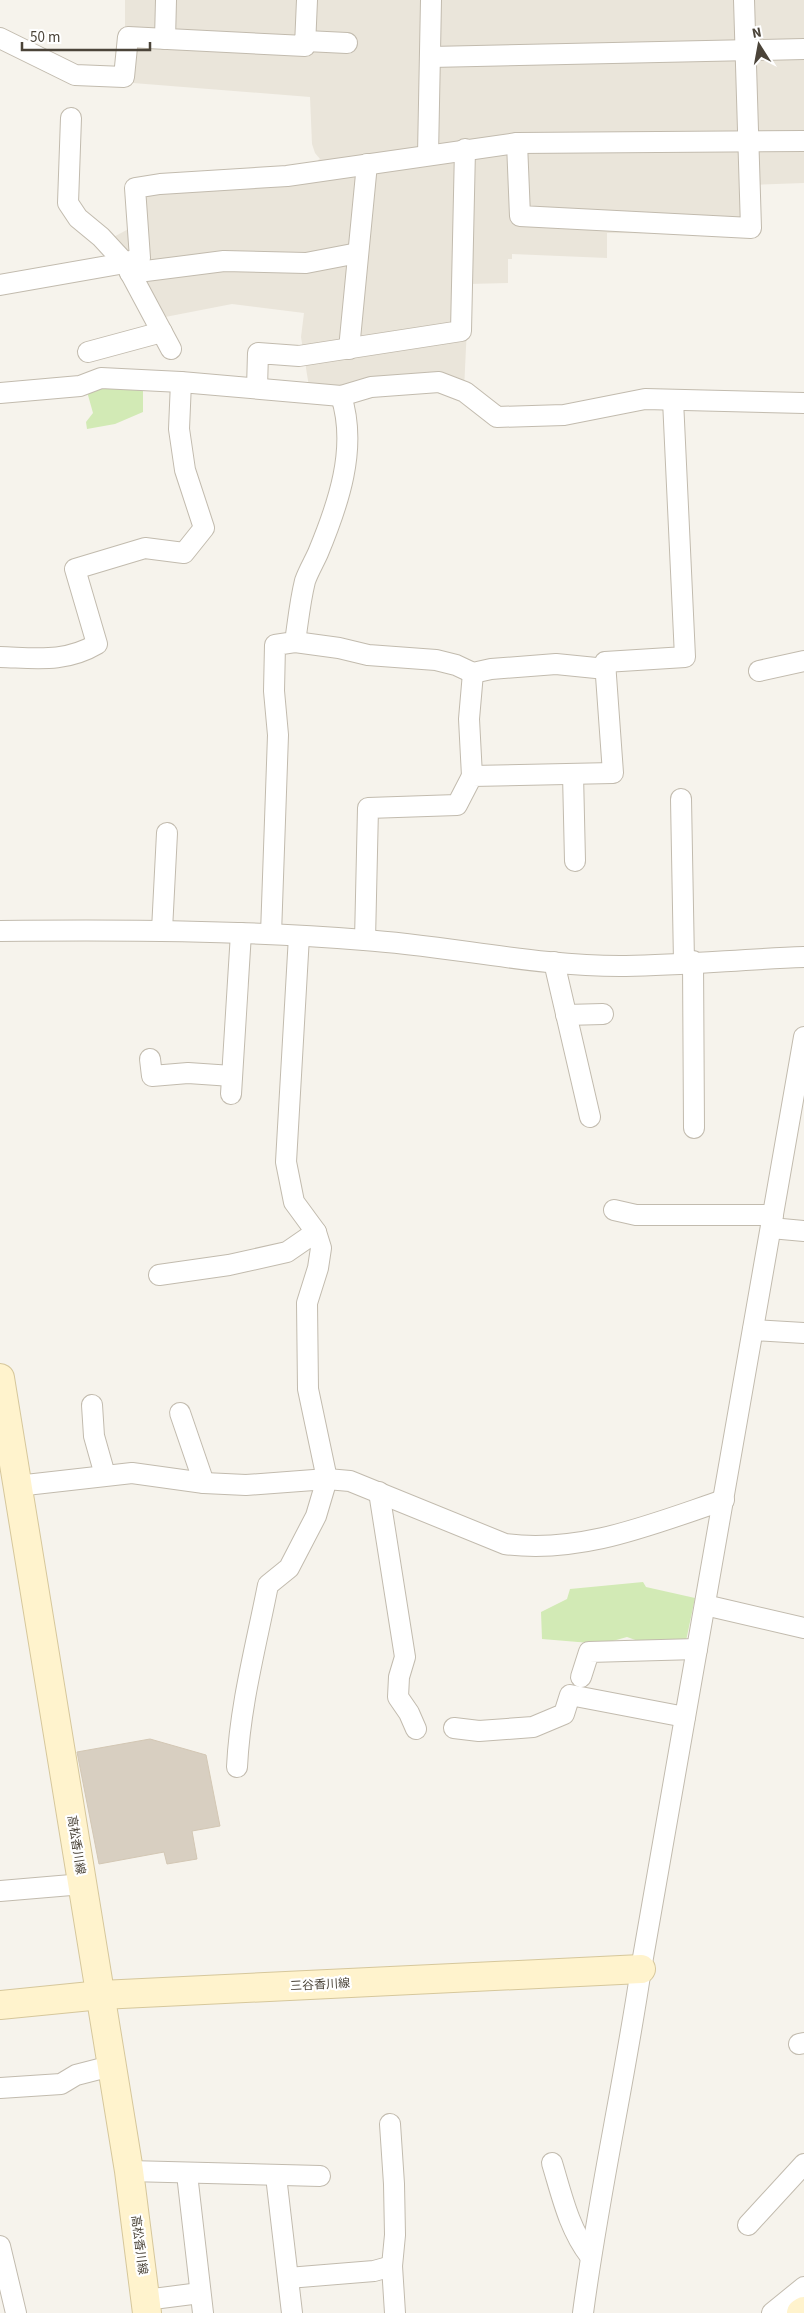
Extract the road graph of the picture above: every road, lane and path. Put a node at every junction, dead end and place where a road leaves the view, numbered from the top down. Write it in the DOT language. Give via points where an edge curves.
graph roads {
  1 [pos="166,0"];
  2 [pos="307,0"];
  3 [pos="431,0"];
  4 [pos="744,0"];
  5 [pos="0,38"];
  6 [pos="165,39"];
  7 [pos="306,41"];
  8 [pos="347,43"];
  9 [pos="804,49"];
  10 [pos="746,50"];
  11 [pos="431,57"];
  12 [pos="71,118"];
  13 [pos="804,141"];
  14 [pos="517,142"];
  15 [pos="747,142"];
  16 [pos="465,149"];
  17 [pos="428,155"];
  18 [pos="367,164"];
  19 [pos="358,253"];
  20 [pos="127,268"];
  21 [pos="0,285"];
  22 [pos="348,349"];
  23 [pos="88,352"];
  24 [pos="181,382"];
  25 [pos="257,388"];
  26 [pos="0,393"];
  27 [pos="341,396"];
  28 [pos="673,400"];
  29 [pos="804,403"];
  30 [pos="295,642"];
  31 [pos="0,657"];
  32 [pos="804,661"];
  33 [pos="606,669"];
  34 [pos="758,671"];
  35 [pos="473,673"];
  36 [pos="573,774"];
  37 [pos="472,776"];
  38 [pos="681,800"];
  39 [pos="167,834"];
  40 [pos="575,861"];
  41 [pos="162,930"];
  42 [pos="0,931"];
  43 [pos="241,933"];
  44 [pos="271,934"];
  45 [pos="299,936"];
  46 [pos="365,940"];
  47 [pos="804,957"];
  48 [pos="554,962"];
  49 [pos="688,962"];
  50 [pos="603,1014"];
  51 [pos="566,1015"];
  52 [pos="804,1037"];
  53 [pos="150,1059"];
  54 [pos="590,1117"];
  55 [pos="694,1128"];
  56 [pos="614,1210"];
  57 [pos="772,1222"];
  58 [pos="804,1231"];
  59 [pos="316,1232"];
  60 [pos="158,1274"];
  61 [pos="754,1330"];
  62 [pos="804,1333"];
  63 [pos="0,1378"];
  64 [pos="92,1404"];
  65 [pos="180,1413"];
  66 [pos="3,1414"];
  67 [pos="105,1475"];
  68 [pos="327,1479"];
  69 [pos="204,1482"];
  70 [pos="17,1486"];
  71 [pos="379,1492"];
  72 [pos="724,1500"];
  73 [pos="705,1605"];
  74 [pos="804,1628"];
  75 [pos="697,1649"];
  76 [pos="581,1676"];
  77 [pos="685,1717"];
  78 [pos="454,1728"];
  79 [pos="416,1729"];
  80 [pos="237,1767"];
  81 [pos="83,1884"];
  82 [pos="0,1891"];
  83 [pos="641,1969"];
  84 [pos="101,1995"];
  85 [pos="0,2005"];
  86 [pos="111,2066"];
  87 [pos="0,2088"];
  88 [pos="390,2124"];
  89 [pos="552,2163"];
  90 [pos="804,2164"];
  91 [pos="129,2171"];
  92 [pos="187,2174"];
  93 [pos="276,2176"];
  94 [pos="320,2176"];
  95 [pos="748,2225"];
  96 [pos="1,2253"];
  97 [pos="590,2256"];
  98 [pos="392,2266"];
  99 [pos="288,2278"];
  100 [pos="804,2288"];
  101 [pos="200,2293"];
  102 [pos="146,2306"];
  103 [pos="804,2311"];
  104 [pos="16,2313"];
  105 [pos="203,2313"];
  106 [pos="292,2313"];
  107 [pos="395,2313"];
  108 [pos="583,2313"];
  109 [pos="772,2313"];
  110 [pos="800,2313"];
  1 -- 6 [label="street"];
  2 -- 7 [label="street"];
  3 -- 11 [label="street"];
  4 -- 10 [label="street"];
  5 -- 6 [label="street" via="75,75 124,77 128,37"];
  6 -- 7 [label="street" via="305,46"];
  7 -- 8 [label="street"];
  9 -- 10 [label="street"];
  10 -- 11 [label="street"];
  10 -- 15 [label="street"];
  11 -- 17 [label="street"];
  12 -- 20 [label="street" via="68,204"];
  13 -- 15 [label="street"];
  14 -- 15 [label="street"];
  14 -- 15 [label="street" via="520,216 751,228"];
  14 -- 16 [label="street"];
  16 -- 17 [label="street"];
  16 -- 22 [label="street" via="461,331"];
  17 -- 18 [label="street"];
  18 -- 19 [label="street"];
  18 -- 20 [label="street" via="287,176 135,188 140,258"];
  19 -- 20 [label="street" via="306,263 224,260"];
  19 -- 22 [label="street"];
  20 -- 21 [label="street"];
  20 -- 23 [label="street" via="167,341"];
  22 -- 25 [label="street" via="299,356 258,353"];
  24 -- 25 [label="street"];
  24 -- 26 [label="street" via="102,378 80,386"];
  24 -- 31 [label="street" via="179,429 185,470 204,528 184,553 146,548 75,569 97,644 82,653 59,659"];
  25 -- 27 [label="street"];
  27 -- 28 [label="street" via="371,387 439,382 464,392 497,417 564,415 645,399"];
  27 -- 30 [label="street" via="346,413 347,446 343,481 306,580"];
  28 -- 29 [label="street"];
  28 -- 33 [label="street" via="685,657 605,662"];
  30 -- 35 [label="street" via="368,655 436,660"];
  30 -- 44 [label="street" via="274,645 278,735"];
  32 -- 34 [label="street"];
  33 -- 35 [label="street" via="556,664"];
  33 -- 36 [label="street" via="613,773"];
  35 -- 37 [label="street" via="469,719"];
  36 -- 37 [label="street"];
  36 -- 40 [label="street"];
  37 -- 46 [label="street" via="457,806 368,808"];
  38 -- 49 [label="street"];
  39 -- 41 [label="street"];
  41 -- 42 [label="street"];
  41 -- 43 [label="street"];
  43 -- 44 [label="street"];
  43 -- 53 [label="street" via="232,1085 188,1074 152,1076"];
  44 -- 45 [label="street"];
  45 -- 46 [label="street"];
  45 -- 59 [label="street" via="286,1162 294,1202"];
  46 -- 48 [label="street"];
  47 -- 49 [label="street"];
  48 -- 49 [label="street" via="625,966"];
  48 -- 51 [label="street"];
  49 -- 55 [label="street"];
  50 -- 51 [label="street"];
  51 -- 54 [label="street"];
  52 -- 57 [label="street"];
  56 -- 57 [label="street" via="636,1215"];
  57 -- 58 [label="street"];
  57 -- 61 [label="street"];
  59 -- 60 [label="street" via="287,1252 229,1265"];
  59 -- 68 [label="street" via="321,1248 307,1303 308,1389"];
  61 -- 62 [label="street"];
  61 -- 72 [label="street"];
  63 -- 66 [label="main road, 高松香川線"];
  64 -- 67 [label="street" via="94,1436"];
  65 -- 69 [label="street"];
  66 -- 70 [label="main road, 高松香川線"];
  67 -- 69 [label="street" via="132,1472"];
  67 -- 70 [label="street"];
  68 -- 69 [label="street" via="246,1485"];
  68 -- 71 [label="street" via="350,1481"];
  68 -- 80 [label="street" via="316,1516 289,1568 268,1585 243,1701"];
  70 -- 81 [label="main road, 高松香川線"];
  71 -- 72 [label="street" via="505,1544 522,1546 558,1546 610,1538"];
  71 -- 79 [label="street" via="405,1657 398,1697"];
  72 -- 73 [label="street"];
  73 -- 74 [label="street"];
  73 -- 75 [label="street"];
  75 -- 76 [label="street" via="589,1652"];
  75 -- 77 [label="street"];
  77 -- 78 [label="street" via="570,1696 564,1714 533,1726 479,1731"];
  77 -- 83 [label="street"];
  81 -- 82 [label="street"];
  81 -- 84 [label="main road, 高松香川線"];
  83 -- 84 [label="main road, 三谷香川線"];
  83 -- 97 [label="street" via="627,2064"];
  84 -- 85 [label="main road, 三谷香川線"];
  84 -- 86 [label="main road, 高松香川線"];
  86 -- 87 [label="street" via="76,2075 61,2084"];
  86 -- 91 [label="main road, 高松香川線"];
  88 -- 98 [label="street" via="395,2235"];
  89 -- 97 [label="street" via="571,2225"];
  90 -- 95 [label="street"];
  91 -- 92 [label="street"];
  91 -- 102 [label="main road, 高松香川線"];
  92 -- 93 [label="street"];
  92 -- 101 [label="street"];
  93 -- 94 [label="street"];
  93 -- 99 [label="street"];
  96 -- 104 [label="street"];
  97 -- 108 [label="street"];
  98 -- 99 [label="street" via="374,2271"];
  98 -- 107 [label="street"];
  99 -- 106 [label="street"];
  100 -- 109 [label="street"];
  101 -- 102 [label="street"];
  101 -- 105 [label="street"];
  103 -- 110 [label="main road"];
}
